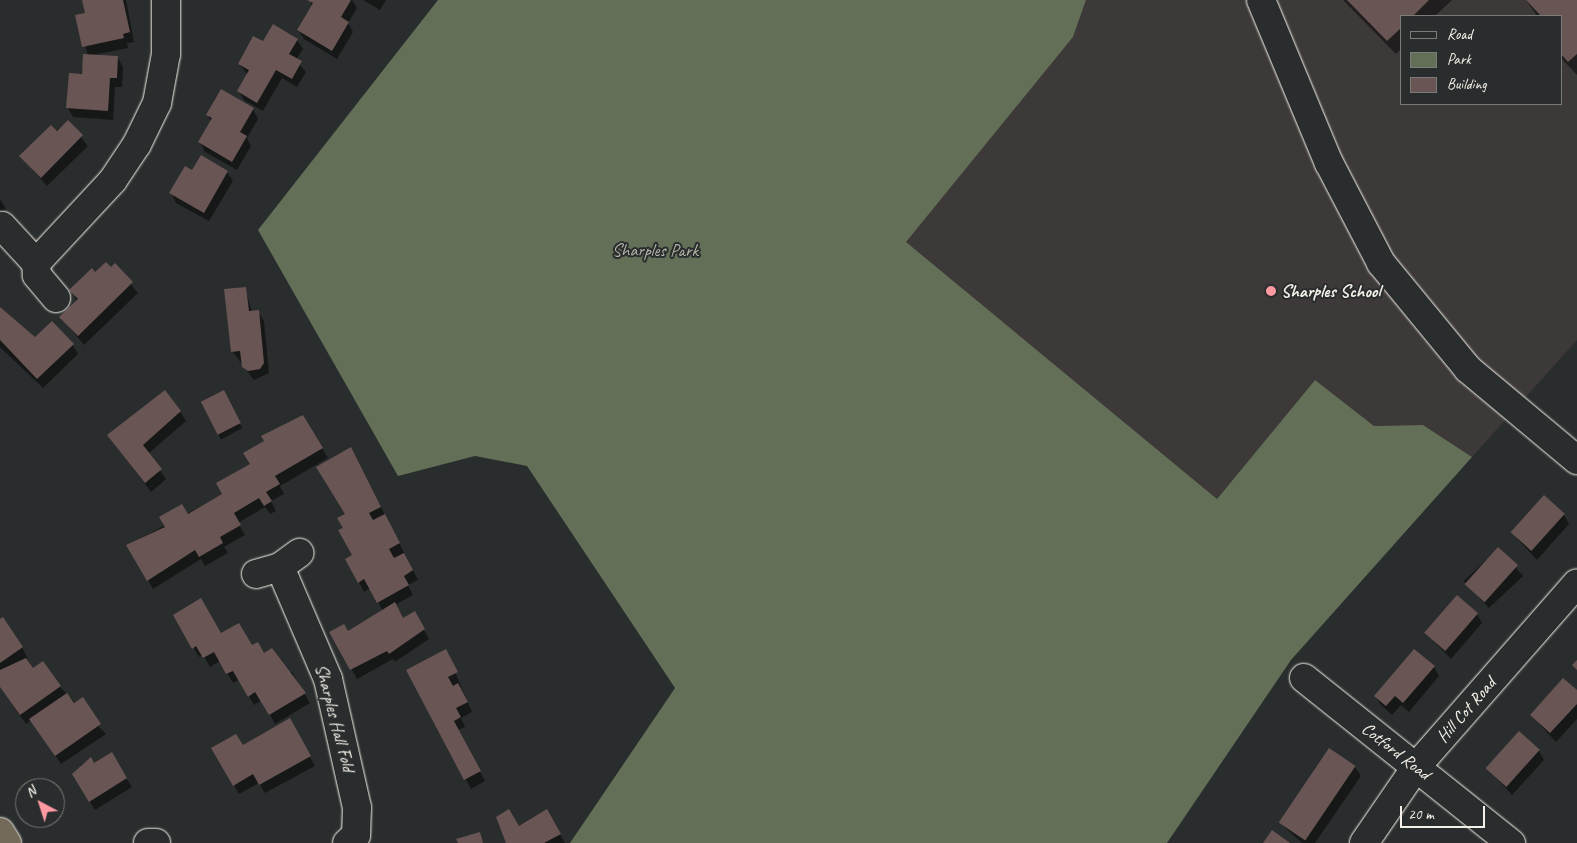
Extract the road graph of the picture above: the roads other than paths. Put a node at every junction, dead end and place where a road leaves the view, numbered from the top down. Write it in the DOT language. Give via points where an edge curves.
graph roads {
  1 [pos="166,0"];
  2 [pos="1261,0"];
  3 [pos="2,226"];
  4 [pos="36,263"];
  5 [pos="56,298"];
  6 [pos="1577,460"];
  7 [pos="278,565"];
  8 [pos="1577,583"];
  9 [pos="1304,678"];
  10 [pos="1416,767"];
  11 [pos="0,832"];
  12 [pos="7,843"];
  13 [pos="148,843"];
  14 [pos="156,843"];
  15 [pos="347,843"];
  16 [pos="1364,843"];
  17 [pos="1511,843"];
  1 -- 4 [label="street" via="166,54 157,103 113,180"];
  2 -- 6 [label="street" via="1329,163 1381,263 1468,369"];
  3 -- 4 [label="street"];
  4 -- 5 [label="street" via="37,275"];
  7 -- 15 [label="street, Sharples Hall Fold" via="328,679 357,808 356,835"];
  8 -- 10 [label="street, Hill Cot Road"];
  9 -- 10 [label="street, Cotford Road"];
  10 -- 16 [label="street, Hill Cot Road"];
  10 -- 17 [label="street, Cotford Road"];
  11 -- 12 [label="highway"];
  13 -- 14 [label="street"];
}
